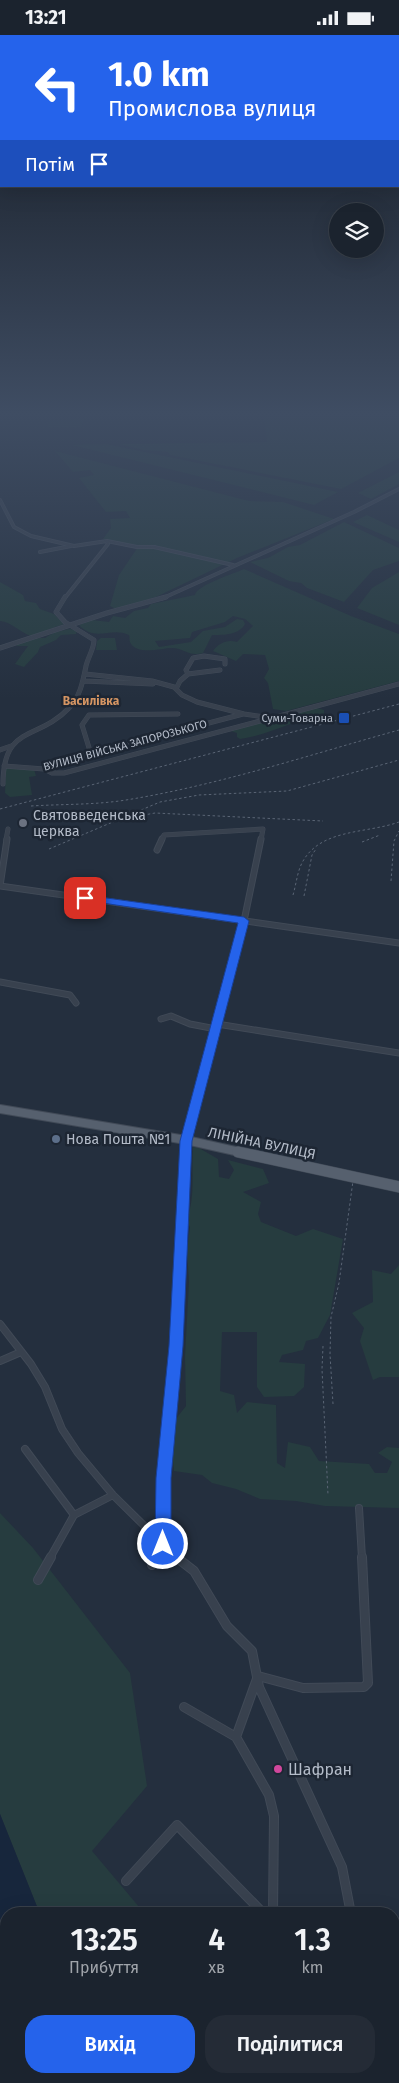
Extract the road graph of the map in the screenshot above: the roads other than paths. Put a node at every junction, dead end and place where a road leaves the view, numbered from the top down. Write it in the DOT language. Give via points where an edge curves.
graph roads {
  1 [pos="4,508"];
  2 [pos="364,508"];
  3 [pos="107,541"];
  4 [pos="74,546"];
  5 [pos="40,552"];
  6 [pos="234,565"];
  7 [pos="70,625"];
  8 [pos="0,648"];
  9 [pos="225,664"];
  10 [pos="220,670"];
  11 [pos="85,674"];
  12 [pos="188,674"];
  13 [pos="84,681"];
  14 [pos="399,684"];
  15 [pos="168,685"];
  16 [pos="176,689"];
  17 [pos="178,714"];
  18 [pos="244,714"];
  19 [pos="272,718"];
  20 [pos="12,746"];
  21 [pos="0,750"];
  22 [pos="88,754"];
  23 [pos="4,766"];
  24 [pos="44,769"];
  25 [pos="3,784"];
  26 [pos="8,829"];
  27 [pos="157,851"];
  28 [pos="0,886"];
  29 [pos="244,921"];
  30 [pos="399,943"];
  31 [pos="0,982"];
  32 [pos="76,1003"];
  33 [pos="161,1019"];
  34 [pos="217,1026"];
  35 [pos="399,1053"];
  36 [pos="0,1109"];
  37 [pos="186,1141"];
  38 [pos="399,1187"];
  39 [pos="0,1324"];
  40 [pos="21,1352"];
  41 [pos="0,1361"];
  42 [pos="24,1449"];
  43 [pos="113,1495"];
  44 [pos="359,1508"];
  45 [pos="74,1515"];
  46 [pos="163,1544"];
  47 [pos="152,1565"];
  48 [pos="38,1581"];
  49 [pos="258,1676"];
  50 [pos="184,1707"];
  51 [pos="236,1737"];
  52 [pos="126,1881"];
  53 [pos="257,1907"];
  54 [pos="273,1907"];
  55 [pos="350,1907"];
  1 -- 4 [label="street" via="14,527 22,533"];
  2 -- 6 [label="street"];
  3 -- 4 [label="street"];
  3 -- 6 [label="street" via="154,547"];
  3 -- 7 [label="street" via="108,544 56,609"];
  4 -- 5 [label="street"];
  6 -- 7 [label="street" via="170,596"];
  7 -- 8 [label="street"];
  7 -- 11 [label="street" via="94,640"];
  9 -- 12 [label="street" via="224,659 193,658 186,670"];
  10 -- 12 [label="street"];
  11 -- 13 [label="street"];
  11 -- 15 [label="street"];
  12 -- 16 [label="street"];
  13 -- 15 [label="street"];
  13 -- 20 [label="street" via="63,715 20,738"];
  14 -- 19 [label="street"];
  15 -- 16 [label="street"];
  16 -- 18 [label="street" via="197,702"];
  17 -- 22 [label="street" via="89,715 82,725 90,751"];
  18 -- 19 [label="street"];
  18 -- 22 [label="street, ВУЛИЦЯ ВІЙСЬКА ЗАПОРОЗЬКОГО"];
  19 -- 24 [label="street" via="64,773"];
  20 -- 21 [label="street"];
  20 -- 23 [label="street" via="4,759"];
  22 -- 24 [label="street, ВУЛИЦЯ ВІЙСЬКА ЗАПОРОЗЬКОГО"];
  23 -- 24 [label="street, ВУЛИЦЯ ВІЙСЬКА ЗАПОРОЗЬКОГО"];
  23 -- 25 [label="street"];
  26 -- 28 [label="street"];
  27 -- 29 [label="street" via="164,835 263,829"];
  28 -- 29 [label="street"];
  29 -- 30 [label="street"];
  29 -- 34 [label="street"];
  31 -- 32 [label="street" via="70,995"];
  33 -- 34 [label="street" via="171,1016 190,1024"];
  34 -- 35 [label="street"];
  34 -- 37 [label="street"];
  36 -- 37 [label="main road, ЛІНІЙНА ВУЛИЦЯ"];
  37 -- 38 [label="main road, ЛІНІЙНА ВУЛИЦЯ"];
  37 -- 46 [label="street" via="176,1346 163,1478"];
  39 -- 40 [label="street"];
  40 -- 41 [label="street"];
  40 -- 43 [label="street" via="45,1387 62,1429"];
  42 -- 45 [label="street"];
  43 -- 45 [label="street"];
  43 -- 46 [label="street"];
  44 -- 49 [label="street" via="368,1683 364,1687 303,1687"];
  45 -- 48 [label="street"];
  46 -- 47 [label="street"];
  46 -- 49 [label="street" via="194,1571 227,1626 252,1651"];
  49 -- 51 [label="street"];
  49 -- 55 [label="street" via="259,1687 342,1867"];
  50 -- 51 [label="street"];
  51 -- 54 [label="street" via="269,1795 274,1816"];
  52 -- 53 [label="street" via="177,1825"];
}
